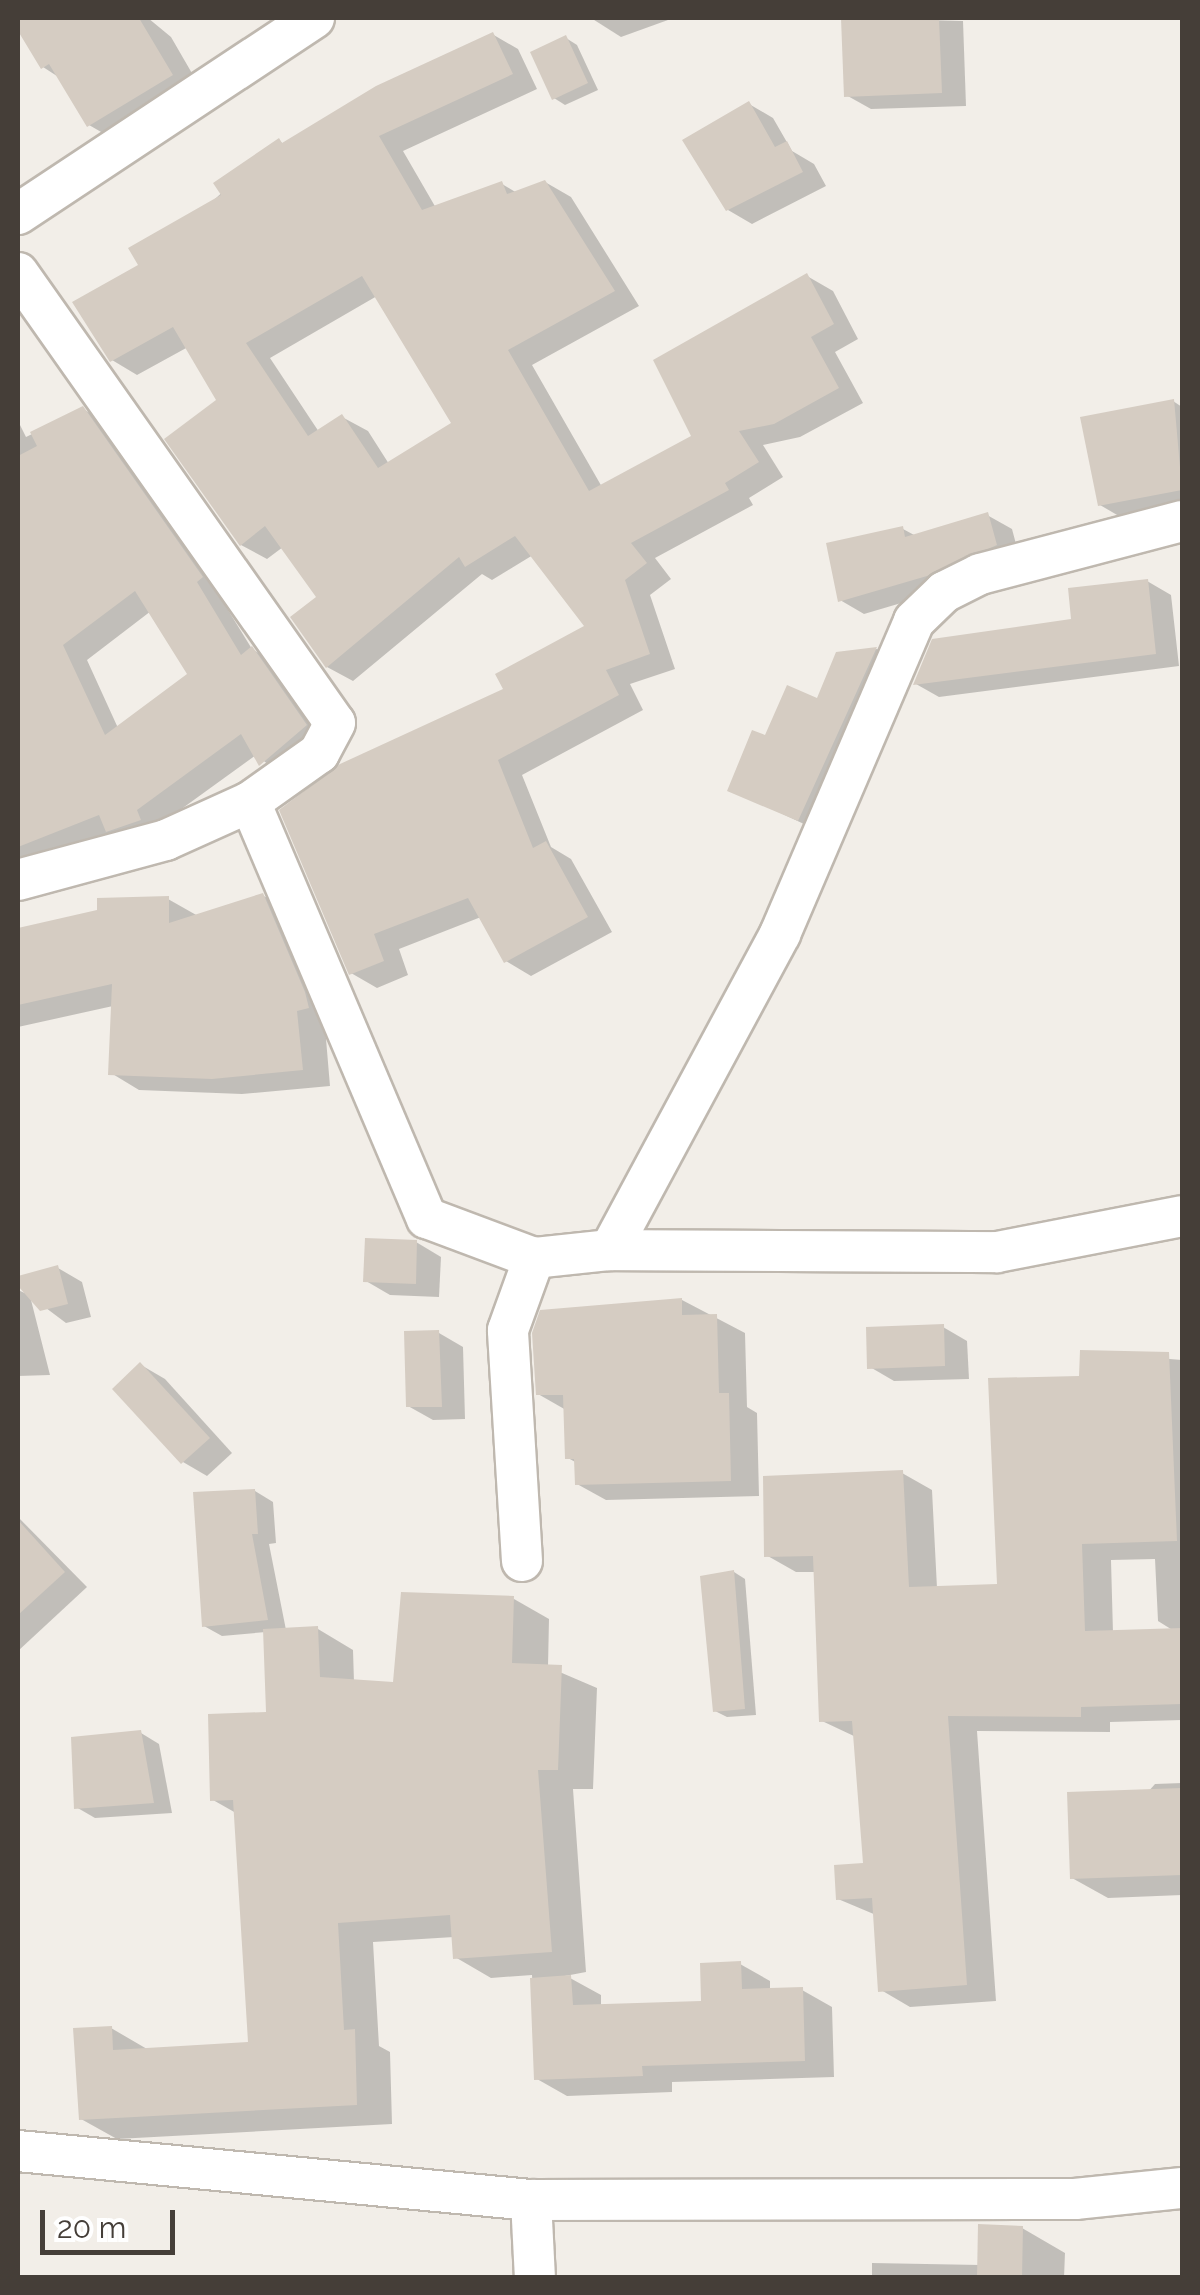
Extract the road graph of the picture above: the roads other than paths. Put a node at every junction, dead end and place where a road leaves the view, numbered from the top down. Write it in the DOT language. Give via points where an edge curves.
graph roads {
  1 [pos="314,18"];
  2 [pos="18,214"];
  3 [pos="18,273"];
  4 [pos="1182,520"];
  5 [pos="250,802"];
  6 [pos="18,880"];
  7 [pos="1182,1216"];
  8 [pos="610,1250"];
  9 [pos="534,1258"];
  10 [pos="522,1561"];
  11 [pos="18,2152"];
  12 [pos="1182,2188"];
  13 [pos="531,2200"];
  14 [pos="535,2278"];
  1 -- 2 [label="street"];
  3 -- 5 [label="street" via="335,723 319,753"];
  4 -- 8 [label="street" via="980,574 944,592 914,621 780,934"];
  5 -- 6 [label="street" via="166,840"];
  5 -- 9 [label="street" via="427,1218"];
  7 -- 8 [label="street" via="996,1252"];
  8 -- 9 [label="street"];
  9 -- 10 [label="street" via="508,1330"];
  11 -- 13 [label="street"];
  12 -- 13 [label="street" via="1075,2199"];
  13 -- 14 [label="street"];
}
